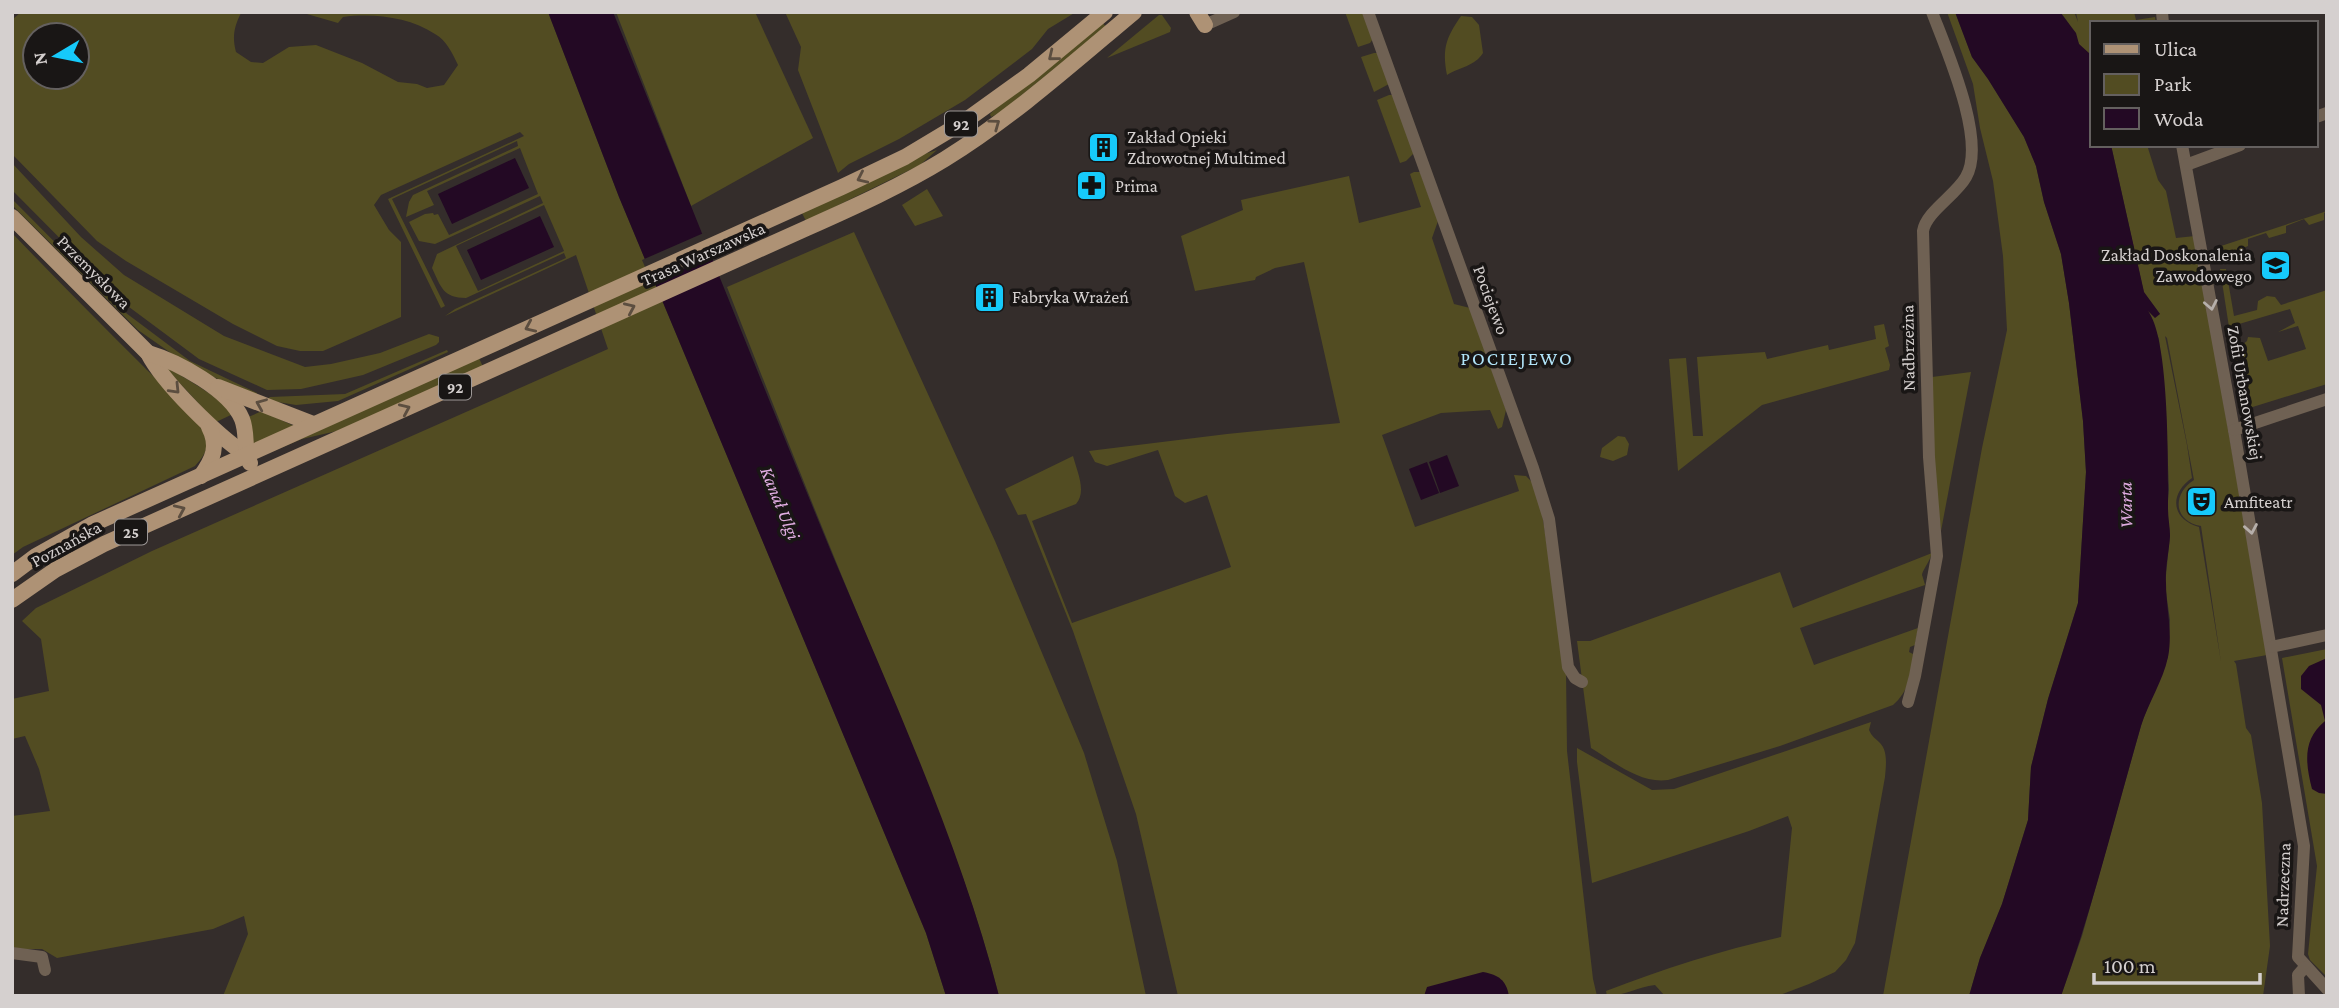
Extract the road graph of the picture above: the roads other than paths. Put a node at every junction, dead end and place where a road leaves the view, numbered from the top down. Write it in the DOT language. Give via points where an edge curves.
graph roads {
  1 [pos="1105,12"];
  2 [pos="1134,12"];
  3 [pos="1234,12"];
  4 [pos="1368,12"];
  5 [pos="1932,12"];
  6 [pos="1201,19"];
  7 [pos="2182,147"];
  8 [pos="2235,147"];
  9 [pos="2186,165"];
  10 [pos="12,217"];
  11 [pos="148,354"];
  12 [pos="209,384"];
  13 [pos="2327,399"];
  14 [pos="206,421"];
  15 [pos="313,424"];
  16 [pos="2234,430"];
  17 [pos="246,455"];
  18 [pos="201,476"];
  19 [pos="256,476"];
  20 [pos="12,574"];
  21 [pos="12,600"];
  22 [pos="2327,635"];
  23 [pos="2271,647"];
  24 [pos="1582,682"];
  25 [pos="1908,702"];
  26 [pos="12,953"];
  27 [pos="2305,967"];
  28 [pos="45,970"];
  29 [pos="2327,989"];
  30 [pos="2299,996"];
  1 -- 15 [label="main road, Trasa Warszawska / 92, one-way" via="1029,75 905,157"];
  19 -- 2 [label="main road, Trasa Warszawska / 92, one-way" via="895,186 964,146 1021,105"];
  3 -- 6 [label="street"];
  4 -- 24 [label="street, Pociejewo" via="1533,468 1549,519 1568,667"];
  5 -- 25 [label="street, Nadbrzeżna" via="1967,114 1972,154 1963,181 1924,226 1928,457 1937,556"];
  7 -- 9 [label="street, Zofii Urbanowskiej"];
  8 -- 9 [label="street"];
  9 -- 16 [label="street, Zofii Urbanowskiej, one-way"];
  10 -- 11 [label="main road, Przemysłowa"];
  11 -- 12 [label="main road, Przemysłowa"];
  11 -- 14 [label="main road, Przemysłowa, one-way" via="156,369"];
  15 -- 12 [label="main road, one-way"];
  12 -- 17 [label="main road, Przemysłowa" via="241,416"];
  13 -- 16 [label="street"];
  14 -- 17 [label="main road"];
  14 -- 18 [label="main road" via="215,441"];
  15 -- 17 [label="main road, Trasa Warszawska / 92"];
  16 -- 23 [label="street, Zofii Urbanowskiej, one-way"];
  17 -- 18 [label="main road, Trasa Warszawska / 92"];
  17 -- 19 [label="main road, Przemysłowa"];
  18 -- 20 [label="main road, Poznańska / 25" via="66,538"];
  21 -- 19 [label="main road, Poznańska / 25, one-way" via="85,554"];
  22 -- 23 [label="street"];
  23 -- 27 [label="street, Nadrzeczna" via="2304,846 2298,957"];
  26 -- 28 [label="street" via="42,957"];
  27 -- 29 [label="street"];
  27 -- 30 [label="street" via="2298,975"];
}
